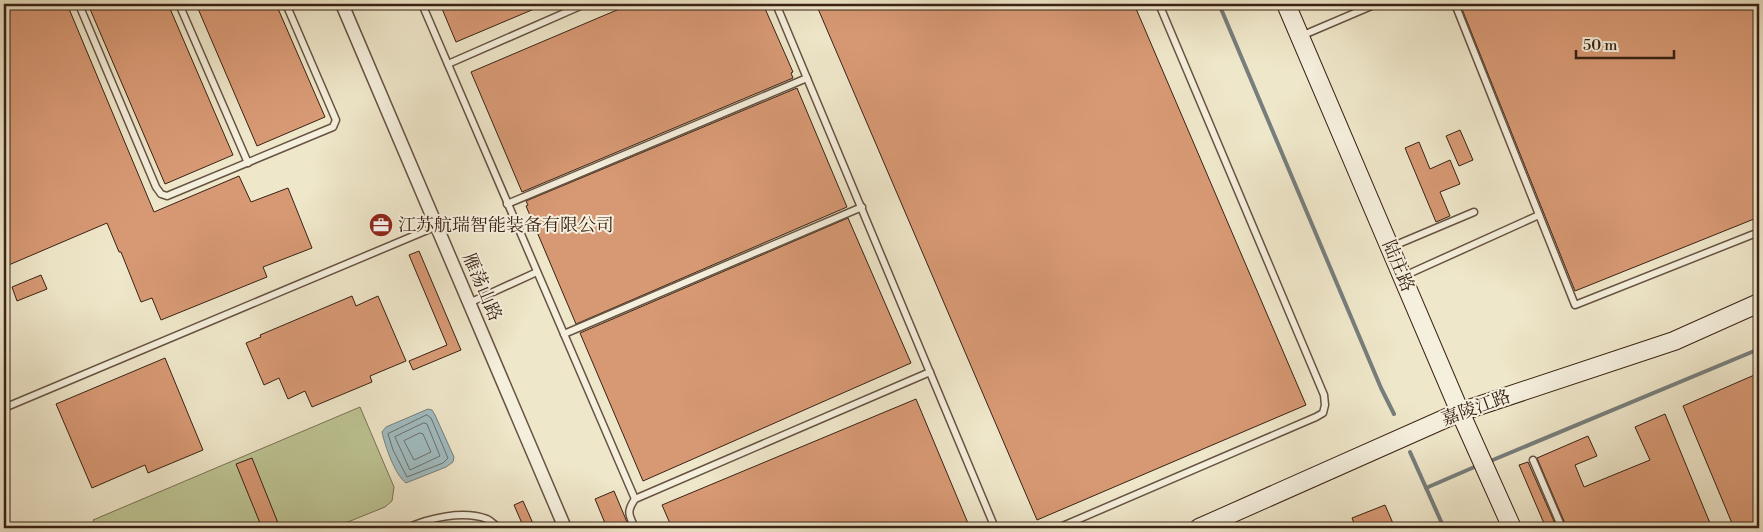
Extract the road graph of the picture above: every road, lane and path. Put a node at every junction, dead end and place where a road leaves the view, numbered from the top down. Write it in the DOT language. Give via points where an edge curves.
graph roads {
  1 [pos="80,4"];
  2 [pos="179,4"];
  3 [pos="286,4"];
  4 [pos="342,4"];
  5 [pos="422,4"];
  6 [pos="585,4"];
  7 [pos="776,4"];
  8 [pos="1159,4"];
  9 [pos="1286,4"];
  10 [pos="1376,4"];
  11 [pos="1455,4"];
  12 [pos="1300,36"];
  13 [pos="448,64"];
  14 [pos="807,78"];
  15 [pos="248,163"];
  16 [pos="508,204"];
  17 [pos="862,207"];
  18 [pos="1474,212"];
  19 [pos="1539,214"];
  20 [pos="437,226"];
  21 [pos="1759,232"];
  22 [pos="1390,248"];
  23 [pos="537,272"];
  24 [pos="1402,277"];
  25 [pos="469,303"];
  26 [pos="1759,303"];
  27 [pos="564,334"];
  28 [pos="930,372"];
  29 [pos="4,408"];
  30 [pos="1460,412"];
  31 [pos="1533,460"];
  32 [pos="635,499"];
  33 [pos="407,528"];
  34 [pos="498,528"];
  35 [pos="565,528"];
  36 [pos="634,528"];
  37 [pos="995,528"];
  38 [pos="1058,528"];
  39 [pos="1199,528"];
  40 [pos="1512,528"];
  41 [pos="1562,528"];
  1 -- 15 [label="lane" via="161,194 172,195"];
  2 -- 15 [label="lane"];
  3 -- 15 [label="lane" via="336,124"];
  4 -- 20 [label="street, 雁荡山路"];
  5 -- 13 [label="lane"];
  6 -- 13 [label="lane"];
  7 -- 14 [label="lane"];
  8 -- 38 [label="lane" via="1324,395 1324,413"];
  9 -- 12 [label="street, 陆庄路"];
  10 -- 12 [label="lane"];
  11 -- 19 [label="lane"];
  12 -- 22 [label="street, 陆庄路"];
  13 -- 16 [label="lane"];
  14 -- 16 [label="lane"];
  14 -- 17 [label="lane"];
  16 -- 23 [label="lane"];
  17 -- 27 [label="lane"];
  17 -- 28 [label="lane"];
  18 -- 22 [label="lane"];
  19 -- 21 [label="lane" via="1575,305"];
  19 -- 24 [label="lane"];
  20 -- 25 [label="street, 雁荡山路"];
  20 -- 29 [label="lane"];
  22 -- 24 [label="street, 陆庄路"];
  23 -- 25 [label="lane"];
  23 -- 27 [label="lane"];
  24 -- 30 [label="street, 陆庄路"];
  25 -- 35 [label="street, 雁荡山路"];
  26 -- 30 [label="street, 嘉陵江路" via="1674,341"];
  27 -- 32 [label="lane"];
  28 -- 32 [label="lane"];
  28 -- 37 [label="lane"];
  30 -- 39 [label="street, 嘉陵江路"];
  30 -- 40 [label="street, 陆庄路"];
  31 -- 41 [label="lane"];
  32 -- 36 [label="lane" via="628,513"];
  33 -- 34 [label="lane" via="456,515 487,520"];
}
